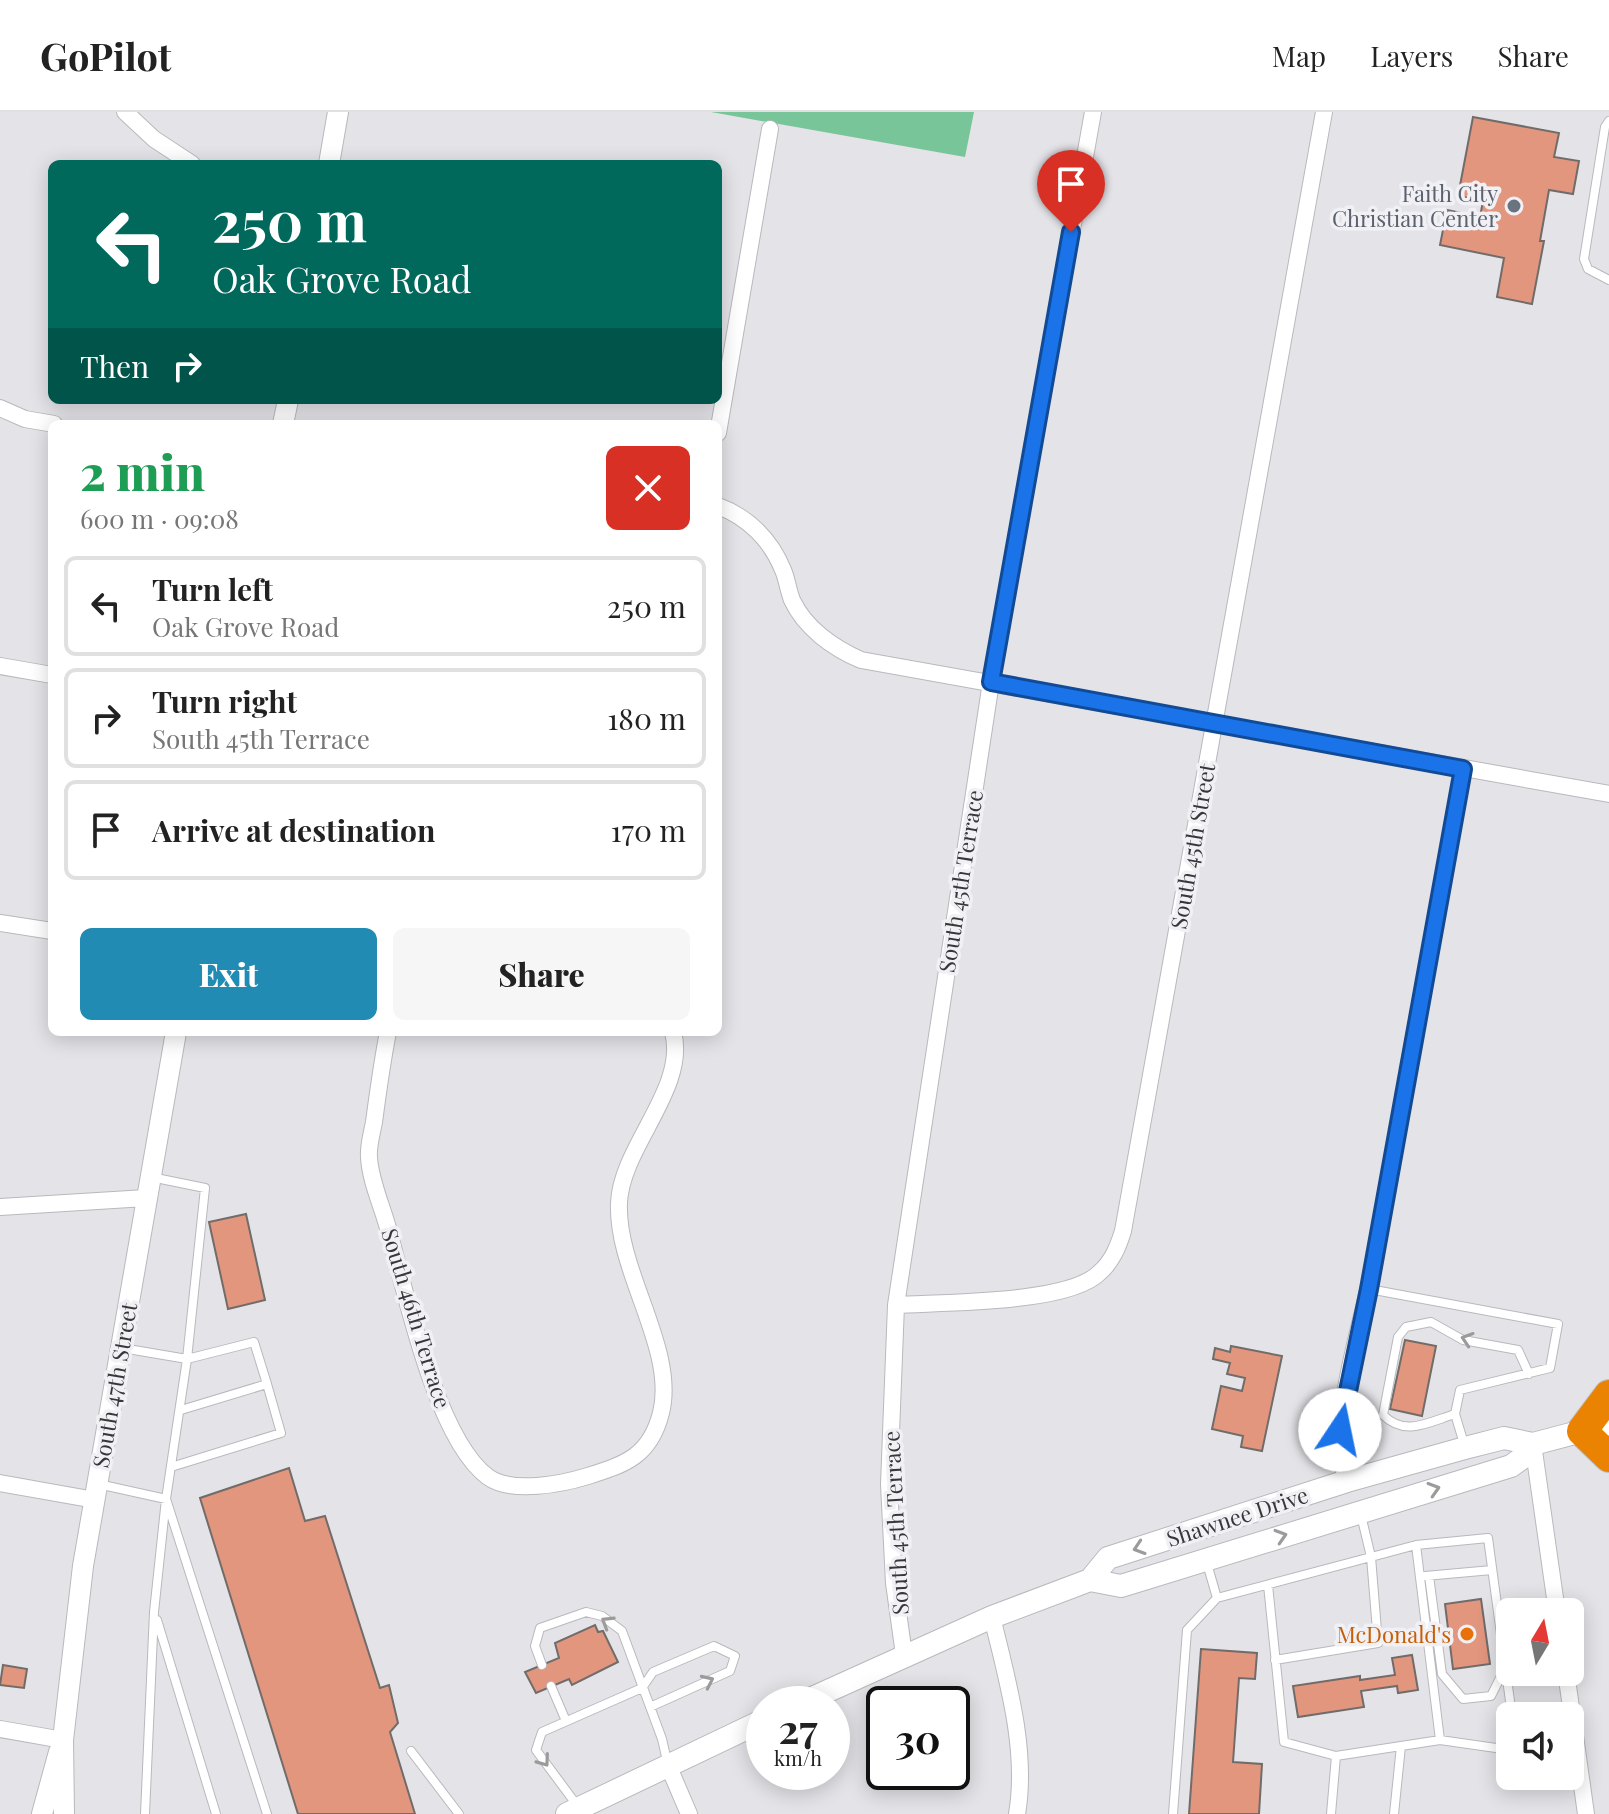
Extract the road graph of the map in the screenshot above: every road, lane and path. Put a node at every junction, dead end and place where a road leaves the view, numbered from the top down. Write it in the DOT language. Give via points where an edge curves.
graph roads {
  1 [pos="125,112"];
  2 [pos="338,112"];
  3 [pos="1093,112"];
  4 [pos="1324,112"];
  5 [pos="1609,121"];
  6 [pos="770,129"];
  7 [pos="186,160"];
  8 [pos="330,160"];
  9 [pos="1609,280"];
  10 [pos="0,408"];
  11 [pos="720,420"];
  12 [pos="48,423"];
  13 [pos="722,508"];
  14 [pos="0,666"];
  15 [pos="48,674"];
  16 [pos="991,682"];
  17 [pos="1214,722"];
  18 [pos="1463,769"];
  19 [pos="1609,794"];
  20 [pos="0,923"];
  21 [pos="48,930"];
  22 [pos="175,1036"];
  23 [pos="387,1036"];
  24 [pos="673,1036"];
  25 [pos="148,1188"];
  26 [pos="0,1207"];
  27 [pos="1369,1289"];
  28 [pos="896,1305"];
  29 [pos="121,1348"];
  30 [pos="187,1359"];
  31 [pos="1529,1374"];
  32 [pos="267,1384"];
  33 [pos="1609,1395"];
  34 [pos="181,1410"];
  35 [pos="1455,1414"];
  36 [pos="1596,1427"];
  37 [pos="1533,1444"];
  38 [pos="1465,1448"];
  39 [pos="1609,1457"];
  40 [pos="171,1467"];
  41 [pos="1347,1481"];
  42 [pos="0,1483"];
  43 [pos="96,1492"];
  44 [pos="166,1499"];
  45 [pos="1360,1512"];
  46 [pos="1197,1529"];
  47 [pos="1416,1545"];
  48 [pos="1371,1557"];
  49 [pos="1206,1559"];
  50 [pos="1492,1570"];
  51 [pos="1425,1576"];
  52 [pos="1090,1580"];
  53 [pos="1268,1585"];
  54 [pos="1217,1598"];
  55 [pos="1498,1598"];
  56 [pos="1555,1598"];
  57 [pos="154,1612"];
  58 [pos="992,1617"];
  59 [pos="904,1655"];
  60 [pos="1275,1660"];
  61 [pos="542,1665"];
  62 [pos="551,1686"];
  63 [pos="838,1686"];
  64 [pos="1496,1686"];
  65 [pos="642,1688"];
  66 [pos="650,1707"];
  67 [pos="566,1721"];
  68 [pos="746,1728"];
  69 [pos="0,1729"];
  70 [pos="63,1740"];
  71 [pos="1440,1740"];
  72 [pos="1401,1746"];
  73 [pos="1496,1748"];
  74 [pos="411,1751"];
  75 [pos="1336,1756"];
  76 [pos="668,1765"];
  77 [pos="1582,1790"];
  78 [pos="573,1811"];
  79 [pos="42,1814"];
  80 [pos="64,1814"];
  81 [pos="145,1814"];
  82 [pos="216,1814"];
  83 [pos="267,1814"];
  84 [pos="459,1814"];
  85 [pos="689,1814"];
  86 [pos="1017,1814"];
  87 [pos="1173,1814"];
  88 [pos="1331,1814"];
  89 [pos="1394,1814"];
  90 [pos="1586,1814"];
  1 -- 7 [label="street"];
  2 -- 8 [label="street"];
  3 -- 16 [label="street, South 45th Terrace"];
  4 -- 17 [label="street, South 45th Street"];
  5 -- 9 [label="lane" via="1584,259 1588,269"];
  6 -- 11 [label="street"];
  10 -- 12 [label="street"];
  13 -- 16 [label="street" via="765,539 792,600 822,637 861,660"];
  14 -- 15 [label="street"];
  16 -- 17 [label="street"];
  16 -- 28 [label="street, South 45th Terrace"];
  17 -- 18 [label="street"];
  17 -- 28 [label="street, South 45th Street" via="1117,1251 1099,1274 1059,1293"];
  18 -- 19 [label="street"];
  18 -- 27 [label="street"];
  20 -- 21 [label="street"];
  22 -- 25 [label="street, South 47th Street"];
  23 -- 24 [label="street, South 46th Terrace" via="369,1157 420,1346 452,1428 470,1458 490,1479 529,1487 557,1486 633,1460 651,1439 661,1414 665,1385 621,1234 619,1200 672,1068"];
  25 -- 26 [label="street"];
  25 -- 29 [label="street, South 47th Street"];
  25 -- 30 [label="lane" via="205,1188"];
  27 -- 31 [label="lane" via="1558,1324 1550,1368"];
  27 -- 41 [label="street" via="1340,1430"];
  28 -- 59 [label="street, South 45th Terrace" via="889,1484"];
  29 -- 30 [label="lane"];
  29 -- 43 [label="street, South 47th Street"];
  30 -- 32 [label="lane" via="254,1342"];
  30 -- 34 [label="lane"];
  31 -- 35 [label="lane" via="1460,1390"];
  31 -- 35 [label="lane, one-way" via="1518,1350 1463,1340 1431,1322 1406,1327 1398,1337 1383,1415 1393,1425 1410,1429"];
  32 -- 34 [label="lane"];
  32 -- 40 [label="lane" via="281,1433"];
  33 -- 36 [label="highway"];
  34 -- 40 [label="lane"];
  35 -- 38 [label="lane"];
  36 -- 37 [label="main road, Shawnee Drive"];
  36 -- 39 [label="highway"];
  37 -- 38 [label="main road, Shawnee Drive" via="1504,1438"];
  45 -- 37 [label="main road, Shawnee Drive, one-way" via="1511,1466"];
  37 -- 56 [label="street"];
  38 -- 41 [label="main road, Shawnee Drive"];
  40 -- 44 [label="lane"];
  41 -- 45 [label="main road"];
  41 -- 46 [label="main road, Shawnee Drive"];
  42 -- 43 [label="street"];
  43 -- 44 [label="lane"];
  43 -- 70 [label="street, South 47th Street"];
  44 -- 57 [label="lane"];
  44 -- 83 [label="lane"];
  45 -- 48 [label="lane"];
  49 -- 45 [label="main road, Shawnee Drive, one-way"];
  46 -- 49 [label="main road"];
  46 -- 52 [label="main road, Shawnee Drive, one-way" via="1108,1558"];
  47 -- 48 [label="lane"];
  47 -- 50 [label="lane" via="1488,1538"];
  47 -- 51 [label="lane"];
  48 -- 53 [label="lane"];
  48 -- 60 [label="lane" via="1378,1643"];
  49 -- 52 [label="main road, Shawnee Drive" via="1121,1586"];
  49 -- 54 [label="lane"];
  50 -- 51 [label="lane"];
  50 -- 55 [label="lane"];
  51 -- 64 [label="lane" via="1442,1674 1463,1699 1491,1696"];
  51 -- 71 [label="lane"];
  52 -- 58 [label="main road, Shawnee Drive"];
  53 -- 54 [label="lane"];
  53 -- 60 [label="lane"];
  54 -- 87 [label="lane" via="1187,1630"];
  57 -- 81 [label="lane"];
  57 -- 82 [label="lane"];
  58 -- 59 [label="main road, Shawnee Drive"];
  58 -- 86 [label="street" via="1016,1738"];
  59 -- 63 [label="main road, Shawnee Drive"];
  60 -- 75 [label="lane" via="1284,1742"];
  65 -- 61 [label="lane, one-way" via="622,1631 586,1612 540,1628 535,1646"];
  62 -- 67 [label="lane"];
  65 -- 66 [label="lane"];
  66 -- 65 [label="lane, one-way" via="730,1671 735,1656 714,1646 653,1672"];
  65 -- 67 [label="lane"];
  66 -- 76 [label="lane"];
  67 -- 78 [label="lane, one-way" via="542,1732 536,1750"];
  68 -- 76 [label="main road"];
  69 -- 70 [label="street"];
  70 -- 79 [label="street, South 47th Street"];
  70 -- 80 [label="street, South 47th Street"];
  71 -- 72 [label="lane"];
  71 -- 73 [label="lane"];
  72 -- 75 [label="lane"];
  72 -- 89 [label="lane"];
  74 -- 84 [label="lane"];
  75 -- 88 [label="lane"];
  76 -- 78 [label="main road"];
  76 -- 85 [label="street"];
  77 -- 90 [label="street"];
}
